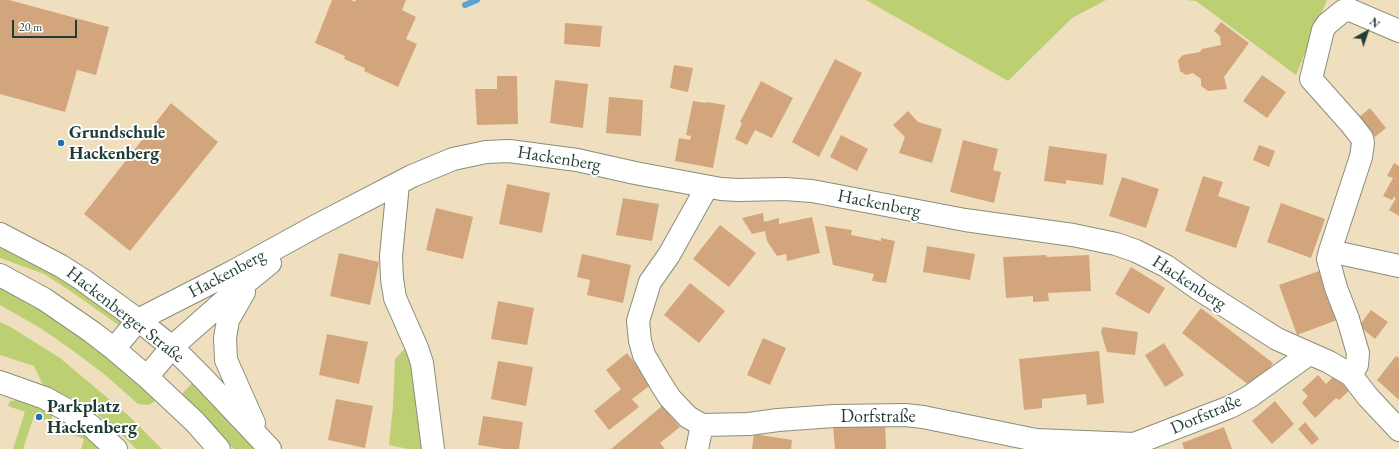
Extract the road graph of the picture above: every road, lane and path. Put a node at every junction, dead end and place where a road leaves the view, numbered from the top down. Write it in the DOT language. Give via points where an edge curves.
graph roads {
  1 [pos="1399,31"];
  2 [pos="398,184"];
  3 [pos="707,187"];
  4 [pos="316,226"];
  5 [pos="0,234"];
  6 [pos="1330,251"];
  7 [pos="1399,266"];
  8 [pos="0,275"];
  9 [pos="253,277"];
  10 [pos="138,320"];
  11 [pos="172,347"];
  12 [pos="114,349"];
  13 [pos="1309,354"];
  14 [pos="1351,375"];
  15 [pos="147,377"];
  16 [pos="0,382"];
  17 [pos="702,425"];
  18 [pos="1399,430"];
  19 [pos="265,444"];
  20 [pos="1135,446"];
  21 [pos="116,449"];
  22 [pos="219,449"];
  23 [pos="433,449"];
  24 [pos="697,449"];
  1 -- 6 [label="street" via="1350,10 1337,15 1323,30 1310,79 1352,124 1362,138 1363,144"];
  2 -- 3 [label="street, Hackenberg" via="453,159 486,152 509,151 577,160"];
  2 -- 4 [label="street, Hackenberg"];
  2 -- 23 [label="street" via="391,256 392,279 395,298 422,363"];
  3 -- 13 [label="street, Hackenberg" via="812,191 964,220 1073,235 1116,244 1166,266 1277,340"];
  3 -- 17 [label="street" via="669,255 650,282 638,321 644,355 661,384 688,417"];
  4 -- 9 [label="street, Hackenberg"];
  4 -- 10 [label="street, Hackenberg"];
  5 -- 10 [label="street, Hackenberger Straße" via="61,266"];
  6 -- 7 [label="street"];
  6 -- 14 [label="street" via="1328,259 1331,270 1358,352 1357,365"];
  8 -- 12 [label="street, Hackenberger Straße" via="44,299"];
  9 -- 11 [label="street, Hackenberg"];
  9 -- 19 [label="street, Hackenberg" via="228,320 225,338 226,360"];
  10 -- 11 [label="street, Hackenberger Straße"];
  10 -- 12 [label="street"];
  11 -- 15 [label="street, Hackenberg"];
  11 -- 19 [label="street, Hackenberger Straße"];
  12 -- 15 [label="street, Hackenberger Straße"];
  13 -- 14 [label="street, Hackenberg"];
  13 -- 20 [label="street, Dorfstraße" via="1236,403"];
  14 -- 18 [label="street, Hackenberg"];
  15 -- 22 [label="street, Hackenberger Straße" via="195,422"];
  16 -- 21 [label="street" via="45,398 65,409 91,426"];
  17 -- 20 [label="street, Dorfstraße" via="749,424 834,416 905,415 1036,440"];
  17 -- 24 [label="street"];
}
